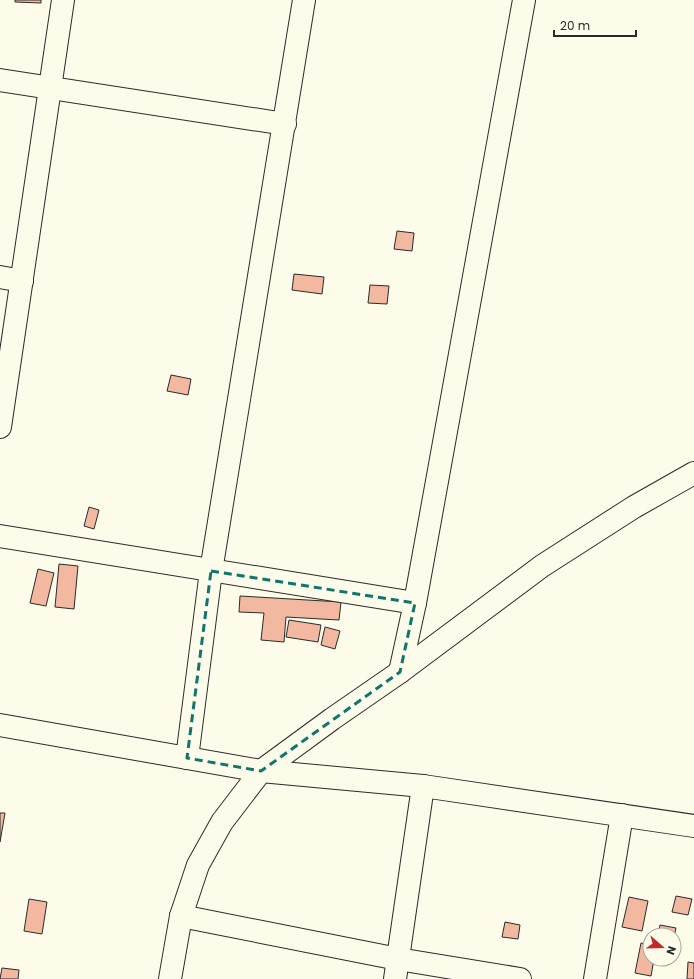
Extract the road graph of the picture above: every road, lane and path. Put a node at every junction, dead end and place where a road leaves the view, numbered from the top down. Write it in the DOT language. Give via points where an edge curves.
graph roads {
  1 [pos="63,0"];
  2 [pos="304,0"];
  3 [pos="524,0"];
  4 [pos="0,80"];
  5 [pos="50,87"];
  6 [pos="284,124"];
  7 [pos="0,277"];
  8 [pos="22,280"];
  9 [pos="0,427"];
  10 [pos="694,473"];
  11 [pos="0,536"];
  12 [pos="211,571"];
  13 [pos="415,603"];
  14 [pos="400,672"];
  15 [pos="0,725"];
  16 [pos="187,758"];
  17 [pos="261,771"];
  18 [pos="423,786"];
  19 [pos="622,815"];
  20 [pos="694,826"];
  21 [pos="181,916"];
  22 [pos="396,969"];
  23 [pos="170,979"];
  24 [pos="520,979"];
  25 [pos="595,979"];
  1 -- 5 [label="street"];
  2 -- 6 [label="street"];
  3 -- 13 [label="street"];
  4 -- 5 [label="street"];
  5 -- 6 [label="street"];
  5 -- 8 [label="street"];
  6 -- 12 [label="street"];
  7 -- 8 [label="street"];
  8 -- 9 [label="street"];
  10 -- 14 [label="street" via="634,507 542,566"];
  11 -- 12 [label="street"];
  12 -- 13 [label="street"];
  12 -- 16 [label="street"];
  13 -- 14 [label="street"];
  14 -- 17 [label="street"];
  15 -- 16 [label="street"];
  16 -- 17 [label="street"];
  17 -- 18 [label="street"];
  17 -- 21 [label="street" via="222,822 201,859"];
  18 -- 19 [label="street"];
  18 -- 22 [label="street"];
  19 -- 20 [label="street"];
  19 -- 25 [label="street"];
  21 -- 22 [label="street"];
  21 -- 23 [label="street"];
  22 -- 24 [label="street"];
}
